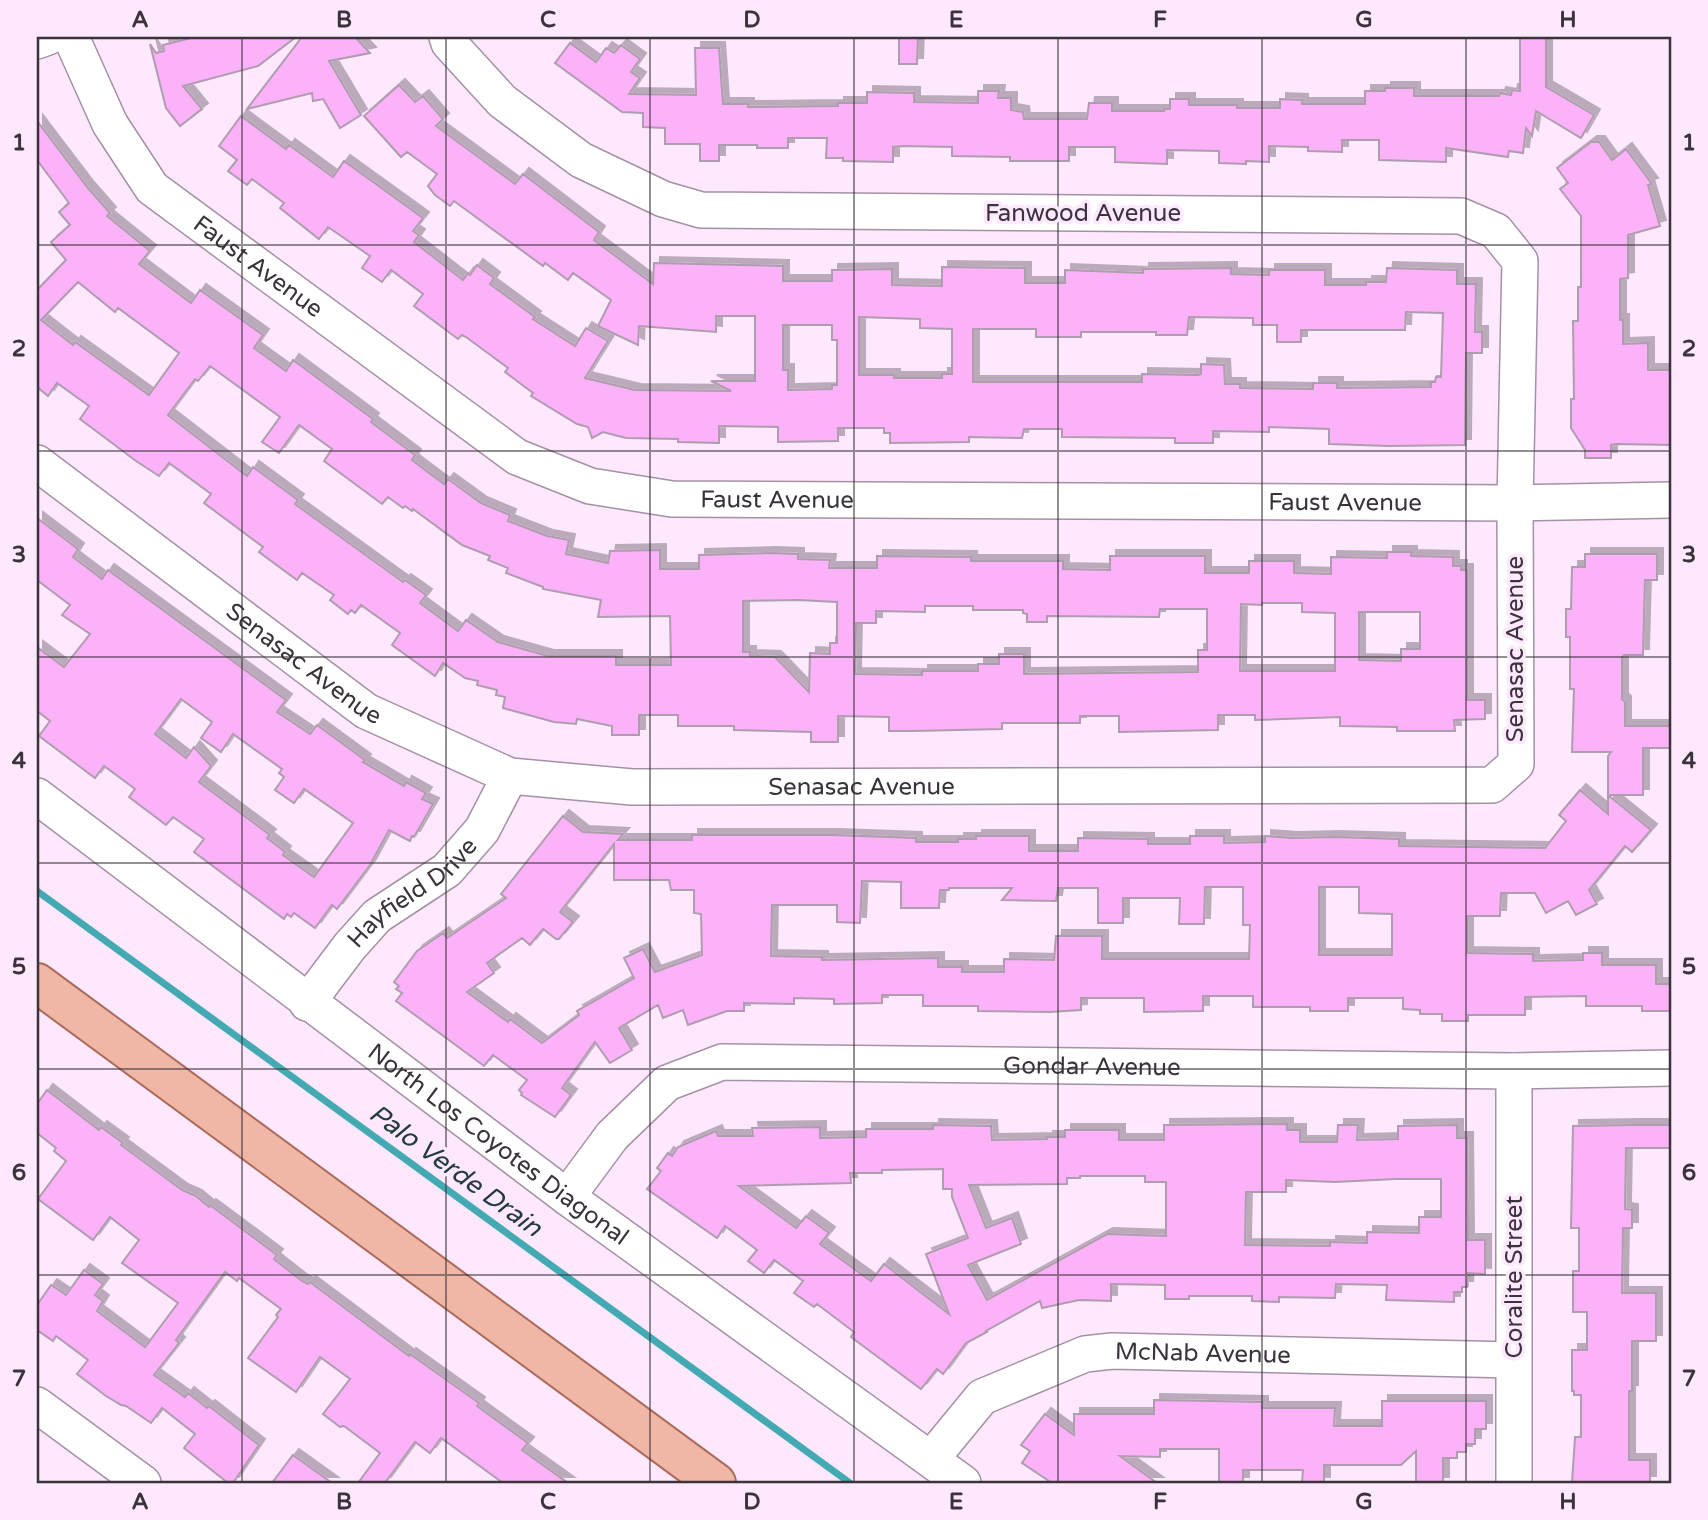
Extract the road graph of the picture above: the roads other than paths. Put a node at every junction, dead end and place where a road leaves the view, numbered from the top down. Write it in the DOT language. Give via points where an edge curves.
graph roads {
  1 [pos="48,37"];
  2 [pos="71,37"];
  3 [pos="447,37"];
  4 [pos="37,41"];
  5 [pos="37,463"];
  6 [pos="1671,500"];
  7 [pos="1515,503"];
  8 [pos="510,776"];
  9 [pos="37,796"];
  10 [pos="37,982"];
  11 [pos="307,1003"];
  12 [pos="1671,1068"];
  13 [pos="1514,1071"];
  14 [pos="567,1197"];
  15 [pos="1513,1360"];
  16 [pos="37,1405"];
  17 [pos="931,1459"];
  18 [pos="143,1483"];
  19 [pos="716,1483"];
  20 [pos="963,1483"];
  21 [pos="1514,1483"];
  1 -- 4 [label="street"];
  2 -- 7 [label="street, Faust Avenue" via="110,124 152,188 517,457 590,486 672,499"];
  3 -- 7 [label="street, Fanwood Avenue" via="502,101 582,160 663,199 701,210 1461,215 1496,231 1520,261"];
  5 -- 8 [label="street, Senasac Avenue" via="366,711"];
  6 -- 7 [label="street, Faust Avenue"];
  7 -- 8 [label="street, Senasac Avenue" via="1516,764 1492,785 632,788"];
  8 -- 11 [label="street, Hayfield Drive" via="482,830 447,870 377,916"];
  9 -- 11 [label="street, North Los Coyotes Diagonal"];
  10 -- 19 [label="main road"];
  11 -- 14 [label="street, North Los Coyotes Diagonal"];
  12 -- 13 [label="street, Gondar Avenue"];
  13 -- 14 [label="street, Gondar Avenue" via="722,1062 667,1083 612,1136"];
  13 -- 15 [label="street, Coralite Street"];
  14 -- 17 [label="street, North Los Coyotes Diagonal"];
  15 -- 17 [label="street, McNab Avenue" via="1085,1354 982,1397"];
  15 -- 21 [label="street, Coralite Street"];
  16 -- 18 [label="street"];
  17 -- 20 [label="street, North Los Coyotes Diagonal"];
}
